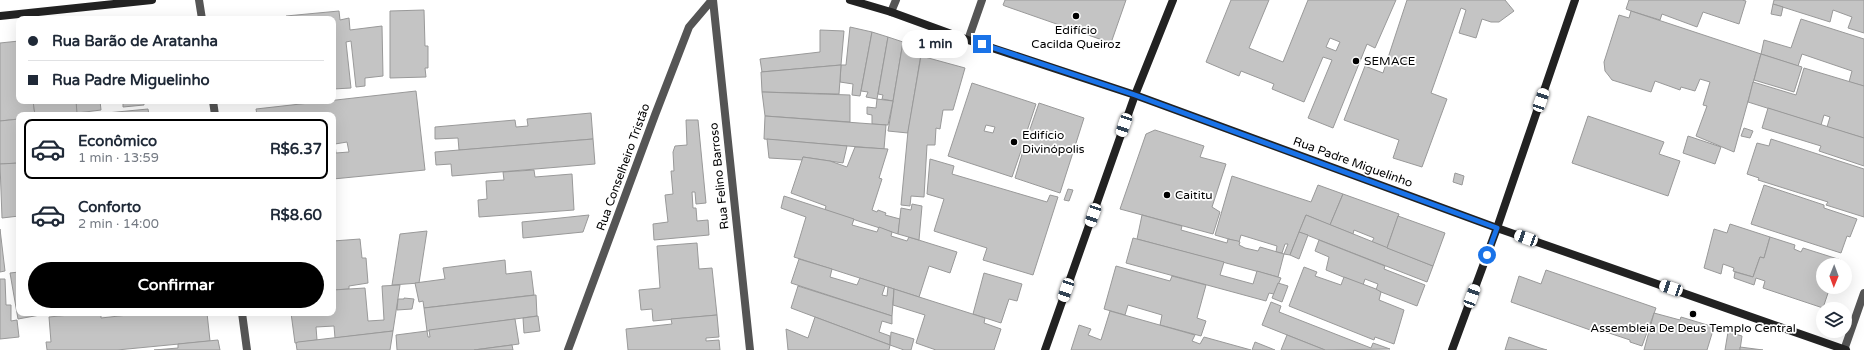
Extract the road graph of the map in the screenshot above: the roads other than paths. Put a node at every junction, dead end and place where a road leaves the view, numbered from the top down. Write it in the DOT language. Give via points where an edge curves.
graph roads {
  1 [pos="152,0"];
  2 [pos="199,0"];
  3 [pos="713,0"];
  4 [pos="850,0"];
  5 [pos="896,0"];
  6 [pos="982,0"];
  7 [pos="1173,0"];
  8 [pos="1575,0"];
  9 [pos="891,12"];
  10 [pos="0,16"];
  11 [pos="202,16"];
  12 [pos="968,40"];
  13 [pos="1135,95"];
  14 [pos="1497,228"];
  15 [pos="1864,293"];
  16 [pos="242,316"];
  17 [pos="247,350"];
  18 [pos="568,350"];
  19 [pos="750,350"];
  20 [pos="1045,350"];
  21 [pos="1452,350"];
  22 [pos="1845,350"];
  1 -- 10 [label="street"];
  2 -- 11 [label="street"];
  3 -- 18 [label="street, Rua Conselheiro Tristão" via="690,27"];
  3 -- 19 [label="street, Rua Felino Barroso"];
  4 -- 9 [label="street, Rua Padre Miguelinho"];
  5 -- 9 [label="street"];
  6 -- 12 [label="street"];
  7 -- 13 [label="street"];
  8 -- 14 [label="street"];
  9 -- 12 [label="street, Rua Padre Miguelinho"];
  12 -- 13 [label="street, Rua Padre Miguelinho"];
  13 -- 14 [label="street, Rua Padre Miguelinho"];
  13 -- 20 [label="street"];
  14 -- 21 [label="street"];
  14 -- 22 [label="street, Rua Padre Miguelinho"];
  15 -- 22 [label="street"];
  16 -- 17 [label="street"];
}
